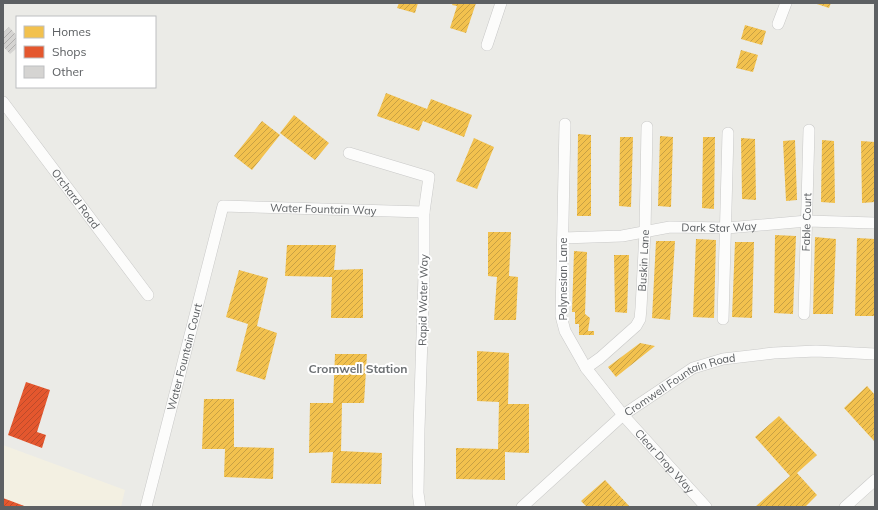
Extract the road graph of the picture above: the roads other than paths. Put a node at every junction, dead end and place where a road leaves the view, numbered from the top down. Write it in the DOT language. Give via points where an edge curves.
graph roads {
  1 [pos="501,3"];
  2 [pos="786,3"];
  3 [pos="778,24"];
  4 [pos="487,46"];
  5 [pos="3,102"];
  6 [pos="3,115"];
  7 [pos="565,124"];
  8 [pos="647,127"];
  9 [pos="809,130"];
  10 [pos="728,133"];
  11 [pos="349,153"];
  12 [pos="47,161"];
  13 [pos="223,206"];
  14 [pos="424,212"];
  15 [pos="807,221"];
  16 [pos="875,223"];
  17 [pos="726,228"];
  18 [pos="645,232"];
  19 [pos="563,238"];
  20 [pos="148,295"];
  21 [pos="804,314"];
  22 [pos="723,319"];
  23 [pos="875,354"];
  24 [pos="586,368"];
  25 [pos="623,416"];
  26 [pos="875,480"];
  27 [pos="146,507"];
  28 [pos="420,507"];
  29 [pos="522,507"];
  30 [pos="706,507"];
  31 [pos="845,507"];
  1 -- 4 [label="street"];
  2 -- 3 [label="street"];
  5 -- 12 [label="street, Orchard Road"];
  6 -- 12 [label="street" via="31,150"];
  7 -- 19 [label="street, Polynesian Lane"];
  8 -- 18 [label="street, Buskin Lane"];
  9 -- 15 [label="street, Fable Court"];
  10 -- 17 [label="street"];
  11 -- 14 [label="street, Rapid Water Way" via="429,177"];
  12 -- 20 [label="street, Orchard Road"];
  13 -- 14 [label="street, Water Fountain Way"];
  13 -- 27 [label="street, Water Fountain Court"];
  14 -- 28 [label="street, Rapid Water Way" via="418,493"];
  15 -- 16 [label="street, Dark Star Way"];
  15 -- 17 [label="street, Dark Star Way"];
  15 -- 21 [label="street, Fable Court"];
  17 -- 18 [label="street, Dark Star Way" via="670,227"];
  17 -- 22 [label="street"];
  18 -- 19 [label="street, Dark Star Way" via="622,236"];
  18 -- 24 [label="street, Buskin Lane" via="640,319 636,326"];
  19 -- 24 [label="street, Polynesian Lane" via="561,316 565,331"];
  23 -- 25 [label="street, Cromwell Fountain Road" via="774,352 722,360 693,368"];
  24 -- 25 [label="street, Polynesian Lane"];
  25 -- 29 [label="street, Cromwell Fountain Road"];
  25 -- 30 [label="street, Clear Drop Way"];
  26 -- 31 [label="street"];
}
